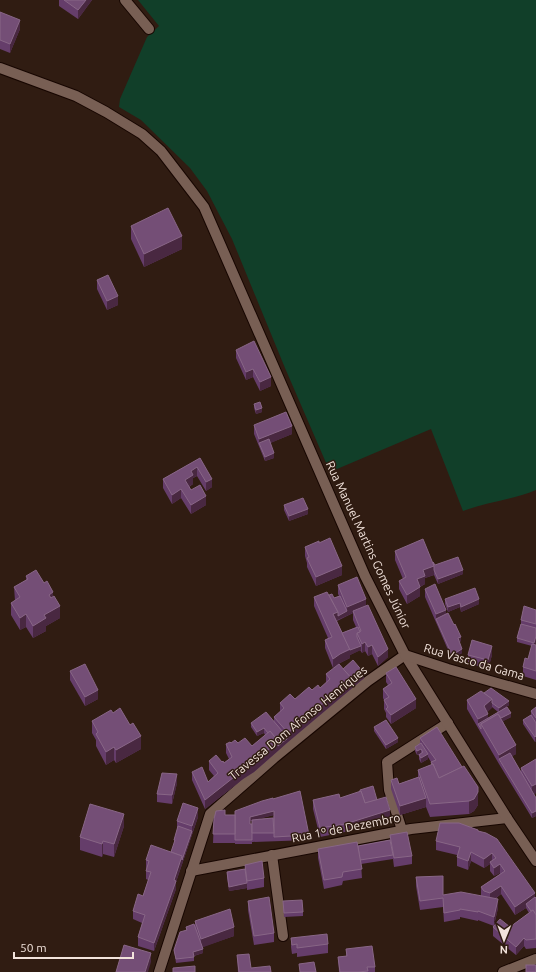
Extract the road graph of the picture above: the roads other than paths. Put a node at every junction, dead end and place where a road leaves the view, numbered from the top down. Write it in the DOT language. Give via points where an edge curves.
graph roads {
  1 [pos="125,0"];
  2 [pos="149,29"];
  3 [pos="0,68"];
  4 [pos="405,655"];
  5 [pos="536,694"];
  6 [pos="448,723"];
  7 [pos="507,818"];
  8 [pos="402,830"];
  9 [pos="272,855"];
  10 [pos="536,861"];
  11 [pos="192,871"];
  12 [pos="283,936"];
  13 [pos="536,959"];
  14 [pos="159,972"];
  15 [pos="503,972"];
  1 -- 2 [label="street"];
  3 -- 4 [label="street, Rua Manuel Martins Gomes Júnior" via="76,96 142,134 160,151 204,207 365,576"];
  4 -- 5 [label="street, Rua Vasco da Gama"];
  4 -- 6 [label="street, Rua Manuel Martins Gomes Júnior"];
  4 -- 11 [label="street, Travessa Dom Afonso Henriques" via="368,681 210,814"];
  6 -- 7 [label="street, Rua Manuel Martins Gomes Júnior"];
  6 -- 8 [label="street" via="387,762 389,790"];
  7 -- 8 [label="street, Rua 1º de Dezembro"];
  7 -- 10 [label="street, Rua Manuel Martins Gomes Júnior"];
  8 -- 9 [label="street, Rua 1º de Dezembro"];
  9 -- 11 [label="street, Rua 1º de Dezembro"];
  9 -- 12 [label="street"];
  11 -- 14 [label="street"];
  13 -- 15 [label="street"];
}
